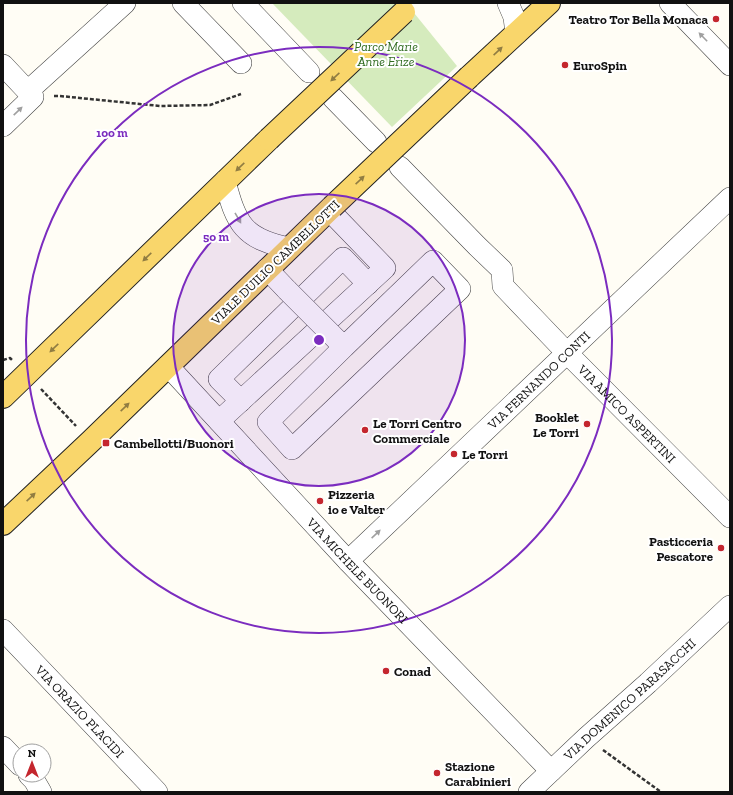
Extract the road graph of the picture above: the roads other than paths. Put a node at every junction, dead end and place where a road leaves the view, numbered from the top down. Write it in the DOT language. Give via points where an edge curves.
graph roads {
  1 [pos="125,3"];
  2 [pos="183,3"];
  3 [pos="243,3"];
  4 [pos="508,3"];
  5 [pos="549,3"];
  6 [pos="670,3"];
  7 [pos="409,8"];
  8 [pos="516,34"];
  9 [pos="241,63"];
  10 [pos="3,65"];
  11 [pos="730,65"];
  12 [pos="309,72"];
  13 [pos="31,94"];
  14 [pos="333,98"];
  15 [pos="3,126"];
  16 [pos="376,142"];
  17 [pos="400,167"];
  18 [pos="225,181"];
  19 [pos="730,198"];
  20 [pos="330,208"];
  21 [pos="289,248"];
  22 [pos="267,269"];
  23 [pos="368,284"];
  24 [pos="337,341"];
  25 [pos="567,353"];
  26 [pos="168,366"];
  27 [pos="3,397"];
  28 [pos="241,401"];
  29 [pos="219,421"];
  30 [pos="730,517"];
  31 [pos="3,524"];
  32 [pos="348,561"];
  33 [pos="730,606"];
  34 [pos="3,630"];
  35 [pos="3,747"];
  36 [pos="12,757"];
  37 [pos="551,771"];
  38 [pos="36,783"];
  39 [pos="41,792"];
  40 [pos="157,792"];
  41 [pos="529,792"];
  1 -- 13 [label="street"];
  2 -- 9 [label="street"];
  3 -- 12 [label="street"];
  4 -- 8 [label="street" via="514,17"];
  5 -- 8 [label="main road, VIALE DUILIO CAMBELLOTTI"];
  11 -- 6 [label="street, one-way"];
  7 -- 18 [label="main road, one-way, bridge"];
  20 -- 8 [label="main road, VIALE DUILIO CAMBELLOTTI, one-way, bridge"];
  10 -- 13 [label="street"];
  15 -- 13 [label="street, one-way"];
  14 -- 16 [label="street"];
  17 -- 25 [label="street, VIA AMICO ASPERTINI" via="502,270 503,286"];
  18 -- 21 [label="street, one-way" via="233,208 244,227 270,244"];
  18 -- 27 [label="main road, one-way"];
  19 -- 25 [label="street, VIA FERNANDO CONTI"];
  20 -- 21 [label="main road, VIALE DUILIO CAMBELLOTTI"];
  20 -- 23 [label="street" via="386,268"];
  21 -- 22 [label="main road, VIALE DUILIO CAMBELLOTTI"];
  22 -- 24 [label="street, bridge"];
  22 -- 26 [label="main road, VIALE DUILIO CAMBELLOTTI"];
  23 -- 28 [label="street"];
  23 -- 28 [label="street" via="343,258 219,379"];
  24 -- 24 [label="street" via="268,422 292,449 460,289 433,260"];
  25 -- 30 [label="street, VIA AMICO ASPERTINI"];
  32 -- 25 [label="street, VIA FERNANDO CONTI, one-way"];
  26 -- 29 [label="street, VIA MICHELE BUONORI"];
  31 -- 26 [label="main road, VIALE DUILIO CAMBELLOTTI, one-way"];
  28 -- 29 [label="street"];
  29 -- 32 [label="street, VIA MICHELE BUONORI"];
  32 -- 37 [label="street, VIA MICHELE BUONORI"];
  33 -- 37 [label="street, VIA DOMENICO PARASACCHI"];
  34 -- 40 [label="street, VIA ORAZIO PLACIDI"];
  35 -- 36 [label="street"];
  37 -- 41 [label="street, VIA DOMENICO PARASACCHI"];
  38 -- 39 [label="street"];
}
